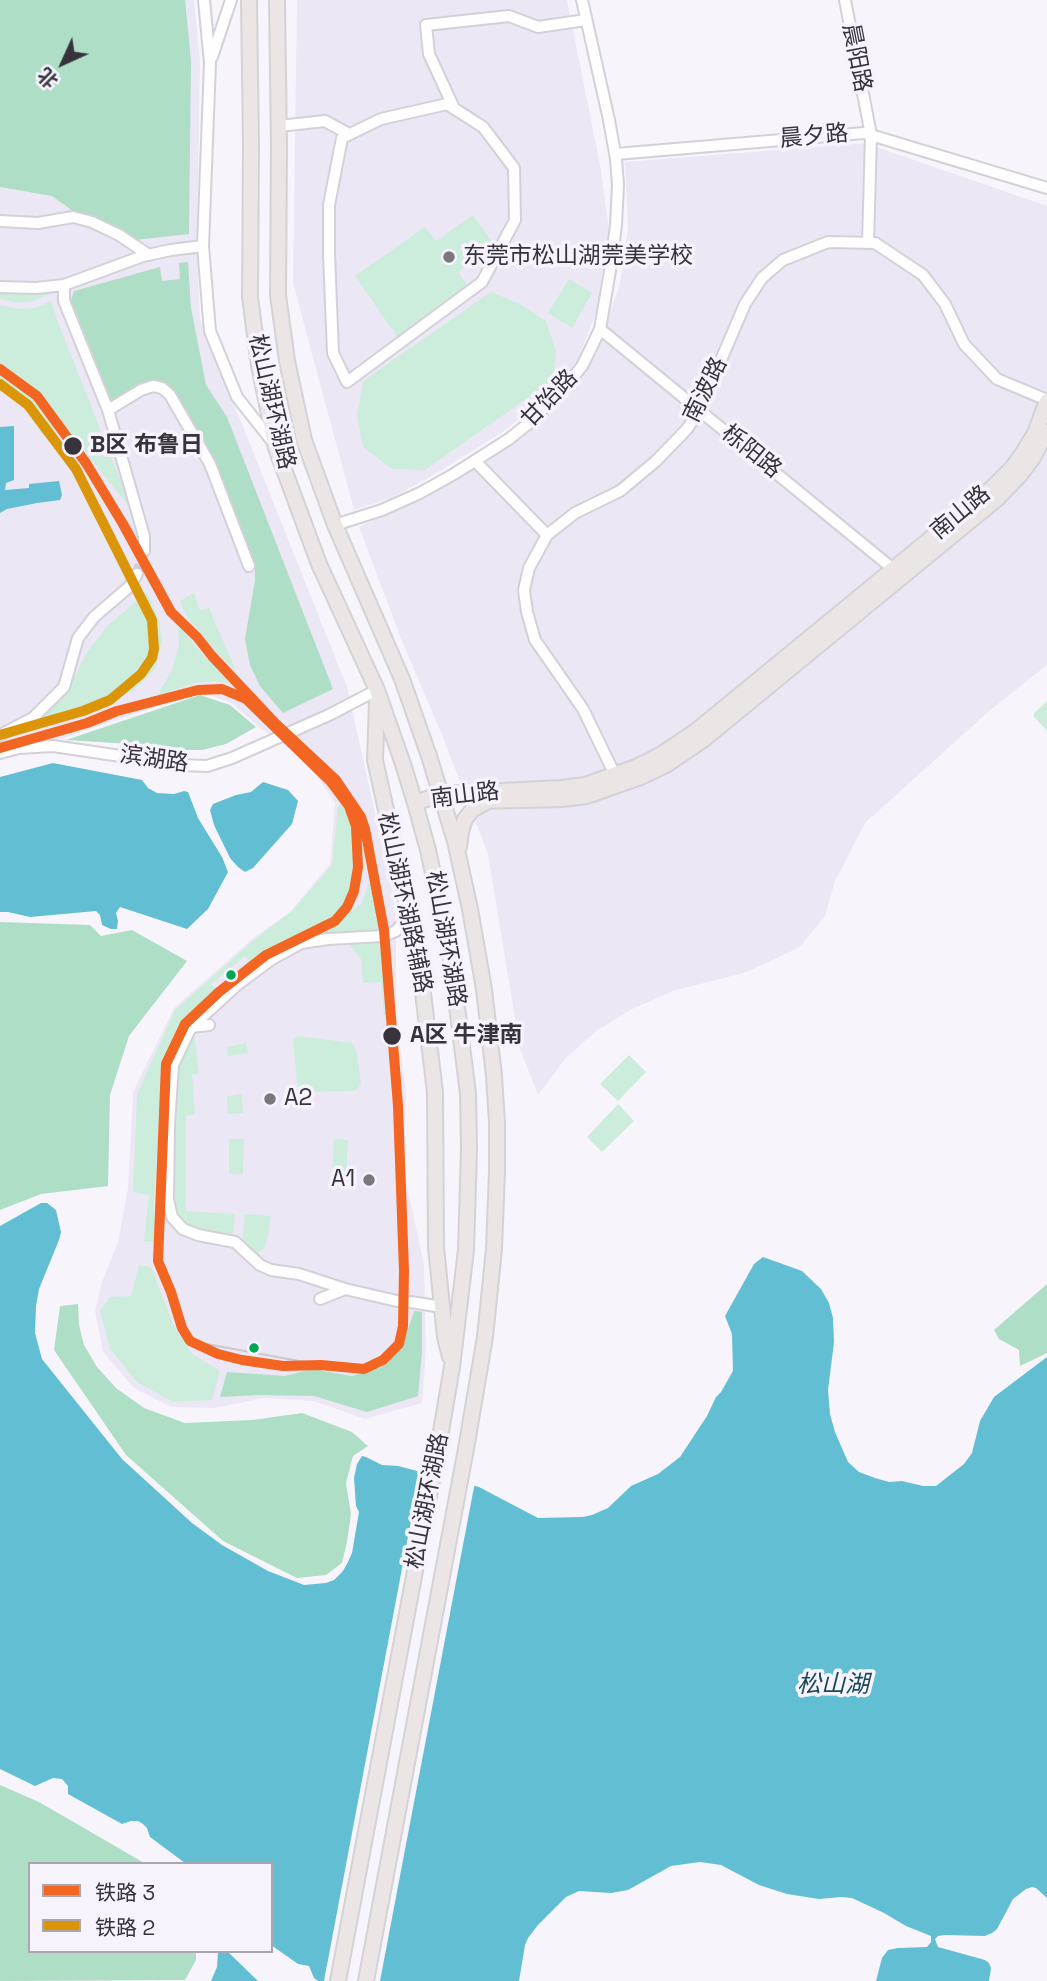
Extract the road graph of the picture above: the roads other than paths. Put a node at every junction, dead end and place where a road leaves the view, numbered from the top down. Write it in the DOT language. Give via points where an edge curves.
graph roads {
  1 [pos="204,0"];
  2 [pos="231,0"];
  3 [pos="248,0"];
  4 [pos="277,0"];
  5 [pos="582,0"];
  6 [pos="845,0"];
  7 [pos="586,20"];
  8 [pos="210,63"];
  9 [pos="453,106"];
  10 [pos="279,126"];
  11 [pos="349,134"];
  12 [pos="871,135"];
  13 [pos="616,155"];
  14 [pos="1047,188"];
  15 [pos="0,221"];
  16 [pos="868,243"];
  17 [pos="203,246"];
  18 [pos="149,255"];
  19 [pos="64,285"];
  20 [pos="0,287"];
  21 [pos="600,329"];
  22 [pos="1047,401"];
  23 [pos="108,410"];
  24 [pos="699,411"];
  25 [pos="1047,432"];
  26 [pos="276,447"];
  27 [pos="475,461"];
  28 [pos="335,525"];
  29 [pos="548,535"];
  30 [pos="144,551"];
  31 [pos="249,566"];
  32 [pos="898,573"];
  33 [pos="137,574"];
  34 [pos="377,690"];
  35 [pos="0,735"];
  36 [pos="0,753"];
  37 [pos="429,756"];
  38 [pos="615,775"];
  39 [pos="484,797"];
  40 [pos="442,798"];
  41 [pos="415,803"];
  42 [pos="459,859"];
  43 [pos="408,911"];
  44 [pos="209,1025"];
  45 [pos="191,1027"];
  46 [pos="345,1289"];
  47 [pos="320,1299"];
  48 [pos="397,1301"];
  49 [pos="411,1302"];
  50 [pos="442,1307"];
  51 [pos="452,1367"];
  52 [pos="338,1981"];
  53 [pos="366,1981"];
  1 -- 8 [label="street"];
  2 -- 8 [label="street"];
  3 -- 26 [label="main road, 松山湖环湖路" via="250,297"];
  4 -- 10 [label="main road, 松山湖环湖路"];
  5 -- 7 [label="street, 甘饴路"];
  6 -- 12 [label="street, 晨阳路"];
  7 -- 9 [label="street" via="538,27 509,16 426,24 429,54"];
  7 -- 13 [label="street, 甘饴路"];
  8 -- 17 [label="street"];
  9 -- 11 [label="street" via="381,119"];
  9 -- 11 [label="street" via="483,127 514,168 515,220 482,282 346,382 333,353 329,205 342,138"];
  10 -- 11 [label="street" via="325,121"];
  10 -- 28 [label="main road, 松山湖环湖路" via="278,295 304,440"];
  12 -- 13 [label="street, 晨夕路"];
  12 -- 14 [label="street, 晨夕路"];
  12 -- 16 [label="street, 晨阳路"];
  13 -- 21 [label="street, 甘饴路" via="616,225"];
  15 -- 18 [label="street" via="38,223 73,217 101,226"];
  16 -- 22 [label="street, 南波路" via="875,243 923,275 964,344 997,379"];
  16 -- 24 [label="street, 南波路" via="828,242 783,260 762,278 745,304"];
  17 -- 18 [label="street"];
  17 -- 26 [label="street" via="210,331 237,397"];
  18 -- 19 [label="street"];
  19 -- 20 [label="street"];
  19 -- 23 [label="street" via="64,301"];
  21 -- 24 [label="street, 栎阳路"];
  21 -- 27 [label="street, 甘饴路" via="582,366 563,390 519,431"];
  22 -- 32 [label="main road, 南山路" via="1035,433 1012,468"];
  23 -- 30 [label="street" via="144,536"];
  23 -- 31 [label="street" via="153,386 170,395 210,464"];
  24 -- 29 [label="street, 南波路" via="656,461 620,491 575,513"];
  24 -- 32 [label="street, 栎阳路"];
  25 -- 32 [label="main road, 南山路" via="1006,490"];
  26 -- 34 [label="main road, 松山湖环湖路" via="319,564"];
  27 -- 28 [label="street, 甘饴路" via="382,510"];
  27 -- 29 [label="street"];
  28 -- 37 [label="main road, 松山湖环湖路" via="402,679"];
  29 -- 38 [label="street, 南波路" via="529,568 524,590 527,612 535,640 583,709"];
  32 -- 38 [label="main road, 南山路" via="696,731 660,755"];
  32 -- 39 [label="main road, 南山路" via="703,740 666,765 587,796"];
  33 -- 35 [label="street" via="130,586 84,625 64,687 33,718"];
  34 -- 36 [label="street, 滨湖路" via="330,715 207,766 61,746"];
  34 -- 41 [label="main road, 松山湖环湖路"];
  34 -- 43 [label="main road, 松山湖环湖路辅路" via="375,760"];
  37 -- 39 [label="main road" via="453,784"];
  37 -- 40 [label="main road, 松山湖环湖路"];
  38 -- 39 [label="main road, 南山路" via="585,785"];
  39 -- 40 [label="main road, 南山路"];
  39 -- 42 [label="main road" via="465,819"];
  40 -- 41 [label="main road, 南山路"];
  40 -- 42 [label="main road, 松山湖环湖路"];
  41 -- 51 [label="main road, 松山湖环湖路" via="443,915 468,1093 466,1250"];
  42 -- 53 [label="main road, 松山湖环湖路" via="484,989 494,1076 494,1249 466,1450"];
  43 -- 45 [label="street" via="396,932 384,936 301,943 237,985"];
  43 -- 50 [label="main road, 松山湖环湖路辅路" via="435,1092 435,1225"];
  44 -- 45 [label="street"];
  45 -- 46 [label="street" via="173,1065 171,1083 167,1179 172,1217 183,1229 198,1235 235,1242 271,1270"];
  46 -- 47 [label="street"];
  46 -- 48 [label="street"];
  49 -- 50 [label="street"];
  50 -- 51 [label="main road, 松山湖环湖路辅路"];
  51 -- 52 [label="main road, 松山湖环湖路"];
}
